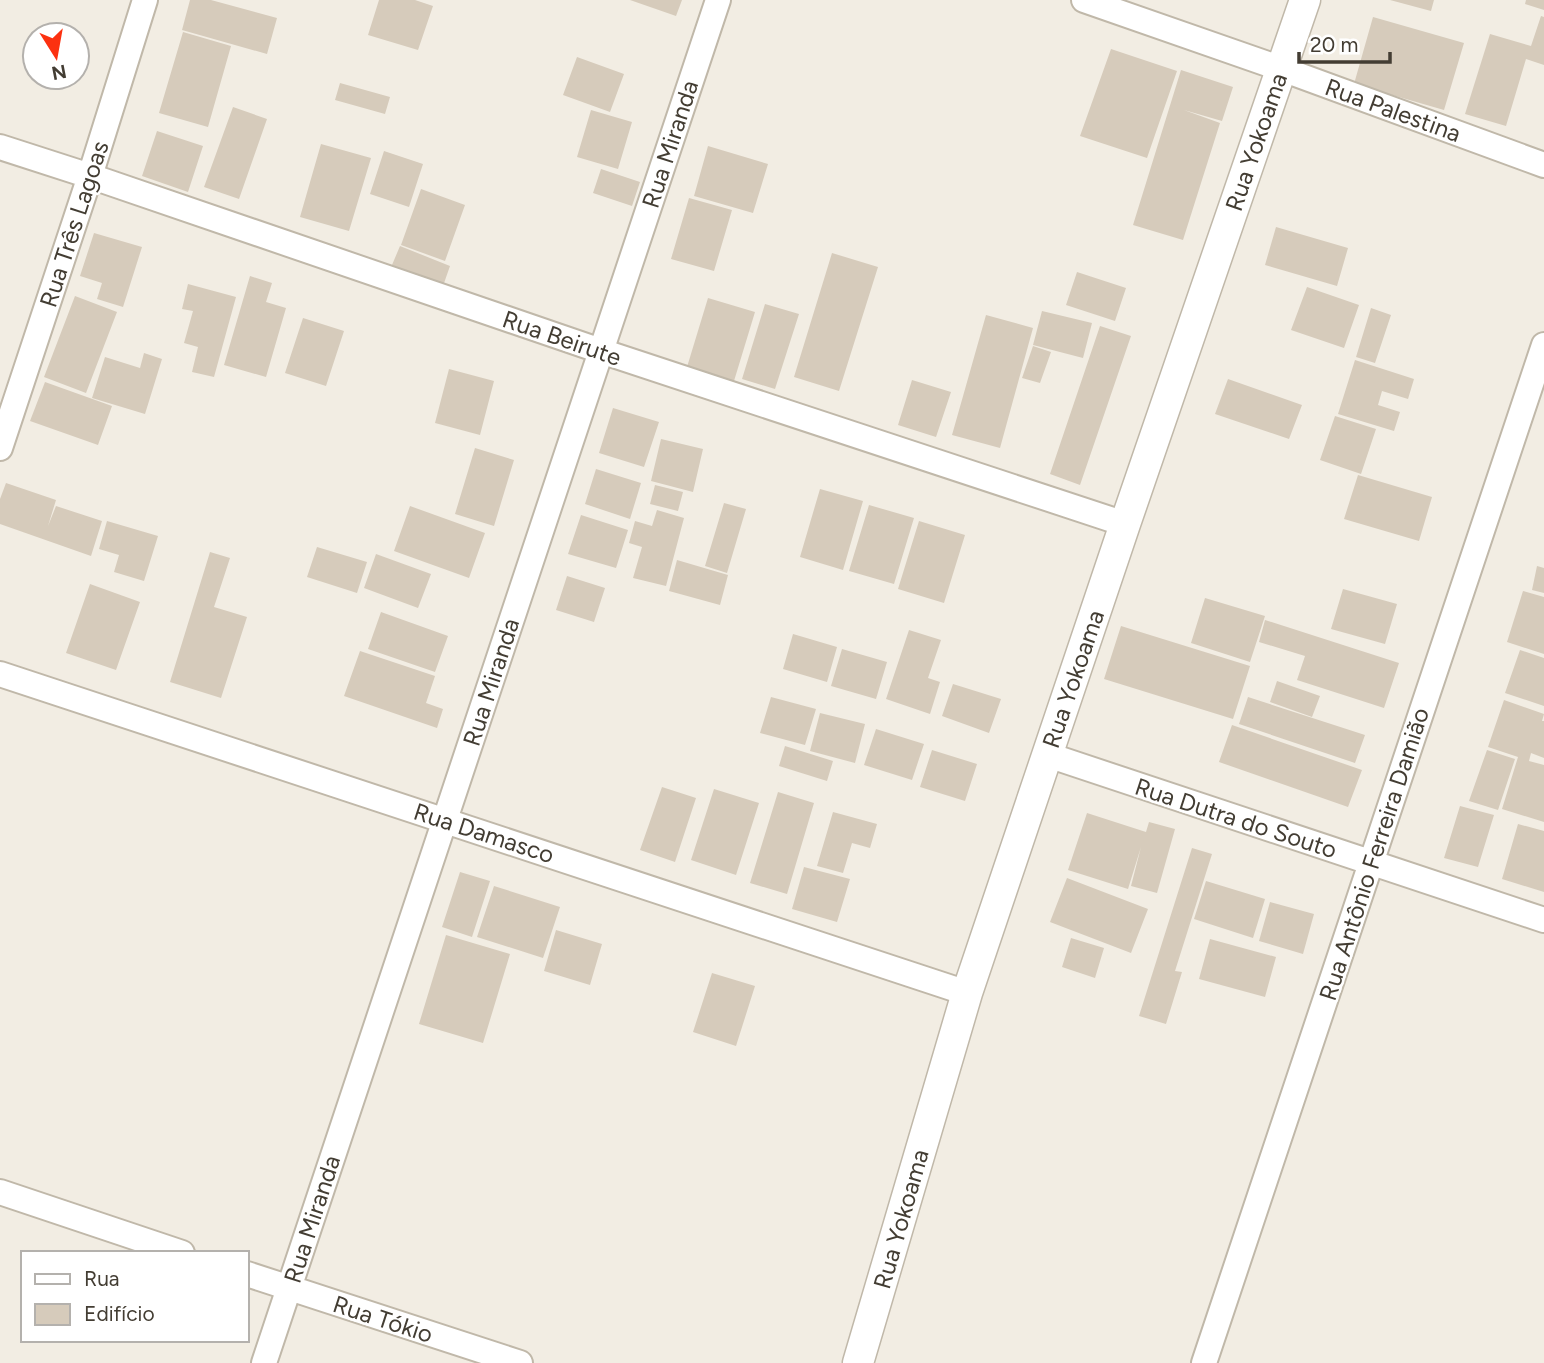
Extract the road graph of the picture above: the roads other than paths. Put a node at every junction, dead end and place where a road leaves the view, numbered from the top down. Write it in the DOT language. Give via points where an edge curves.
graph roads {
  1 [pos="145,0"];
  2 [pos="718,0"];
  3 [pos="1084,0"];
  4 [pos="1305,0"];
  5 [pos="1282,69"];
  6 [pos="0,147"];
  7 [pos="1544,165"];
  8 [pos="90,176"];
  9 [pos="1544,345"];
  10 [pos="601,351"];
  11 [pos="0,448"];
  12 [pos="1125,524"];
  13 [pos="0,674"];
  14 [pos="1048,755"];
  15 [pos="445,821"];
  16 [pos="1371,863"];
  17 [pos="1544,920"];
  18 [pos="967,993"];
  19 [pos="0,1192"];
  20 [pos="176,1251"];
  21 [pos="248,1274"];
  22 [pos="289,1288"];
  23 [pos="264,1363"];
  24 [pos="520,1363"];
  25 [pos="858,1363"];
  26 [pos="1204,1363"];
  1 -- 8 [label="street, Rua Três Lagoas"];
  2 -- 10 [label="street, Rua Miranda"];
  3 -- 5 [label="street, Rua Palestina"];
  4 -- 5 [label="street, Rua Yokoama"];
  5 -- 7 [label="street, Rua Palestina"];
  5 -- 12 [label="street, Rua Yokoama"];
  6 -- 8 [label="street, Rua Beirute"];
  8 -- 10 [label="street, Rua Beirute"];
  8 -- 11 [label="street, Rua Três Lagoas"];
  9 -- 16 [label="street, Rua Antônio Ferreira Damião"];
  10 -- 12 [label="street, Rua Beirute"];
  10 -- 15 [label="street, Rua Miranda"];
  12 -- 14 [label="street, Rua Yokoama"];
  13 -- 15 [label="street, Rua Damasco"];
  14 -- 16 [label="street, Rua Dutra do Souto"];
  14 -- 18 [label="street, Rua Yokoama"];
  15 -- 18 [label="street, Rua Damasco"];
  15 -- 22 [label="street, Rua Miranda"];
  16 -- 17 [label="street, Rua Dutra do Souto"];
  16 -- 26 [label="street, Rua Antônio Ferreira Damião"];
  18 -- 25 [label="street, Rua Yokoama"];
  19 -- 20 [label="street"];
  21 -- 22 [label="street, Rua Tókio"];
  22 -- 23 [label="street, Rua Miranda"];
  22 -- 24 [label="street, Rua Tókio"];
}
